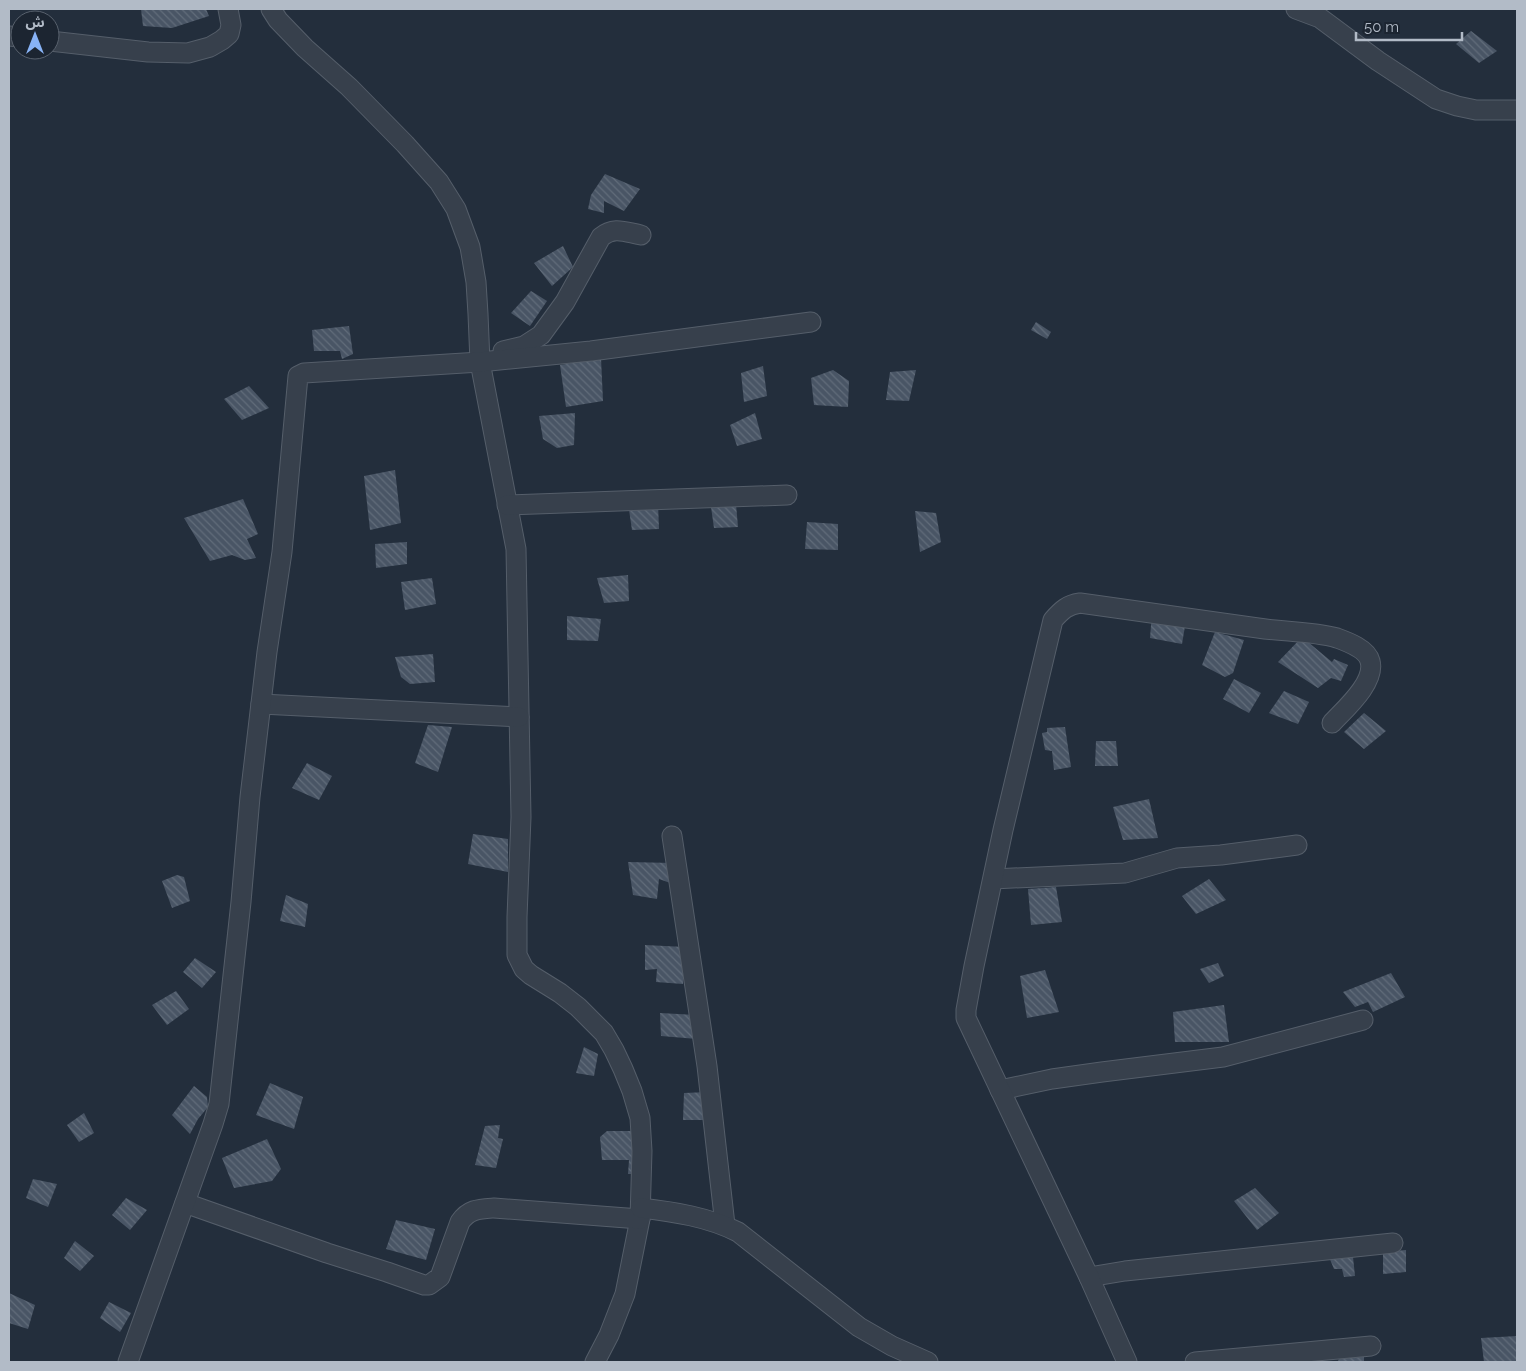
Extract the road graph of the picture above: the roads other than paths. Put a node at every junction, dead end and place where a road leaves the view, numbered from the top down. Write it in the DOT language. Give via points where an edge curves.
graph roads {
  1 [pos="228,9"];
  2 [pos="271,9"];
  3 [pos="1296,9"];
  4 [pos="60,42"];
  5 [pos="1517,110"];
  6 [pos="641,236"];
  7 [pos="811,322"];
  8 [pos="488,362"];
  9 [pos="787,495"];
  10 [pos="508,505"];
  11 [pos="260,704"];
  12 [pos="519,718"];
  13 [pos="1332,723"];
  14 [pos="672,836"];
  15 [pos="1297,845"];
  16 [pos="993,879"];
  17 [pos="1363,1020"];
  18 [pos="1000,1090"];
  19 [pos="185,1203"];
  20 [pos="641,1213"];
  21 [pos="724,1225"];
  22 [pos="1393,1243"];
  23 [pos="1089,1277"];
  24 [pos="1370,1346"];
  25 [pos="128,1362"];
  26 [pos="595,1362"];
  27 [pos="928,1362"];
  28 [pos="1127,1362"];
  29 [pos="1195,1362"];
  1 -- 4 [label="street" via="229,34 210,47 188,54"];
  2 -- 8 [label="street" via="305,48 405,144 439,182 456,209 470,247"];
  3 -- 5 [label="street" via="1320,18 1436,99 1476,110"];
  6 -- 8 [label="street" via="613,230 601,237 565,302 541,335 524,346 498,353"];
  7 -- 8 [label="street"];
  8 -- 10 [label="street"];
  8 -- 11 [label="street" via="304,373 298,376 282,552"];
  9 -- 10 [label="street"];
  10 -- 12 [label="street" via="517,565"];
  11 -- 12 [label="street"];
  11 -- 19 [label="street" via="219,1104"];
  12 -- 20 [label="street" via="521,816 517,955 524,968 578,1007 604,1033 614,1050 632,1090 640,1118"];
  13 -- 16 [label="street" via="1368,681 1371,670 1367,654 1353,645 1314,634 1080,603 1070,605 1054,620"];
  14 -- 21 [label="street" via="707,1066"];
  15 -- 16 [label="street" via="1178,858 1125,873"];
  16 -- 18 [label="street" via="966,1018"];
  17 -- 18 [label="street" via="1223,1057 1052,1079"];
  18 -- 23 [label="street"];
  19 -- 20 [label="street" via="424,1285 440,1277 460,1222 465,1215 476,1210"];
  19 -- 25 [label="street"];
  20 -- 21 [label="street" via="703,1218"];
  20 -- 26 [label="street" via="625,1294"];
  21 -- 27 [label="street" via="767,1253 859,1327"];
  22 -- 23 [label="street"];
  23 -- 28 [label="street"];
  24 -- 29 [label="street"];
}
